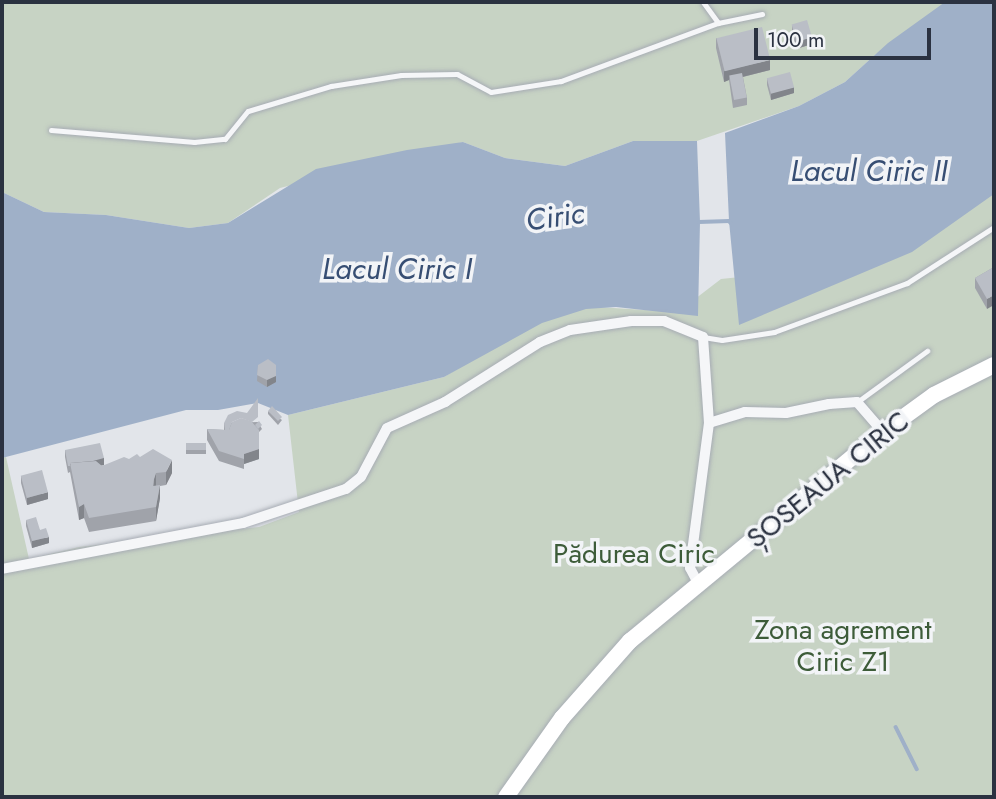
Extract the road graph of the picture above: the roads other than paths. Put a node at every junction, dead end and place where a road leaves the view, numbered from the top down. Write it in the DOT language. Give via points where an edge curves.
graph roads {
  1 [pos="703,2"];
  2 [pos="762,14"];
  3 [pos="718,23"];
  4 [pos="51,130"];
  5 [pos="994,228"];
  6 [pos="703,337"];
  7 [pos="927,351"];
  8 [pos="994,365"];
  9 [pos="857,402"];
  10 [pos="709,424"];
  11 [pos="883,432"];
  12 [pos="2,569"];
  13 [pos="698,583"];
  14 [pos="506,797"];
  1 -- 3 [label="lane"];
  2 -- 3 [label="lane"];
  3 -- 4 [label="lane" via="561,81 491,92 457,74 401,75 331,86 247,111 225,139 194,142"];
  5 -- 6 [label="lane" via="908,283 774,332 722,340"];
  6 -- 10 [label="street"];
  6 -- 12 [label="street" via="664,321 570,330 540,342 434,408 387,428 361,477 346,489 243,523"];
  7 -- 9 [label="lane"];
  8 -- 11 [label="main road, ȘOSEAUA CIRIC" via="934,396"];
  9 -- 10 [label="street" via="786,413 745,412"];
  9 -- 11 [label="street"];
  10 -- 13 [label="street" via="690,568"];
  11 -- 13 [label="main road, ȘOSEAUA CIRIC"];
  13 -- 14 [label="main road, ȘOSEAUA CIRIC" via="630,641 591,683"];
}
